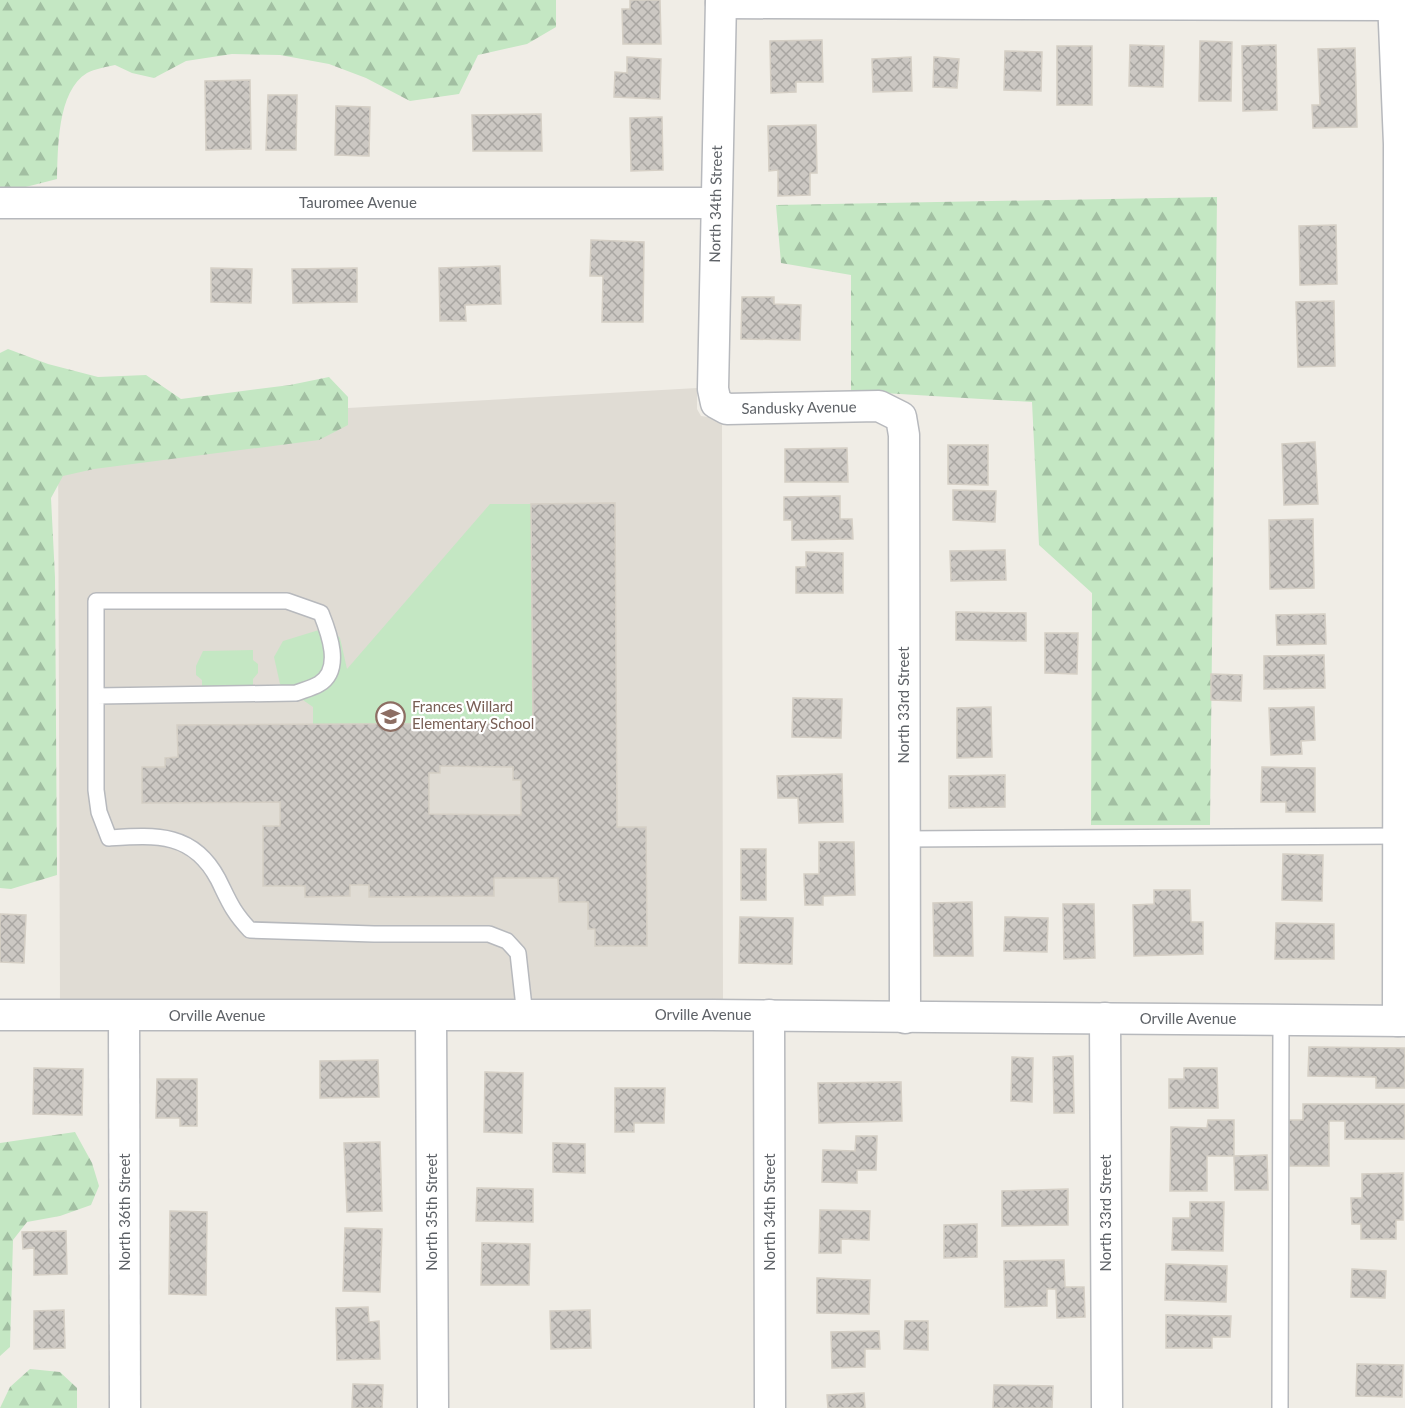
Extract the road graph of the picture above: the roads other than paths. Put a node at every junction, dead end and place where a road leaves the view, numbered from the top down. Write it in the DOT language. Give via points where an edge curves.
graph roads {
  1 [pos="721,2"];
  2 [pos="1393,2"];
  3 [pos="1402,144"];
  4 [pos="0,203"];
  5 [pos="716,203"];
  6 [pos="719,406"];
  7 [pos="879,406"];
  8 [pos="97,696"];
  9 [pos="1398,836"];
  10 [pos="904,839"];
  11 [pos="0,1015"];
  12 [pos="769,1015"];
  13 [pos="124,1016"];
  14 [pos="525,1016"];
  15 [pos="431,1017"];
  16 [pos="905,1018"];
  17 [pos="1105,1018"];
  18 [pos="1281,1019"];
  19 [pos="1401,1021"];
  20 [pos="125,1408"];
  21 [pos="433,1408"];
  22 [pos="770,1408"];
  23 [pos="1107,1408"];
  24 [pos="1280,1408"];
  1 -- 2 [label="street"];
  1 -- 5 [label="street, North 34th Street"];
  2 -- 3 [label="street"];
  3 -- 9 [label="street"];
  4 -- 5 [label="street, Tauromee Avenue"];
  5 -- 6 [label="street, North 34th Street" via="713,389"];
  6 -- 7 [label="street, Sandusky Avenue"];
  7 -- 10 [label="street, North 33rd Street" via="901,417 904,435"];
  8 -- 8 [label="lane" via="96,601 287,601 321,613 330,635 333,664 321,683 296,693"];
  8 -- 14 [label="lane" via="96,790 109,838 172,838 201,854 232,911 250,930 489,934 507,940 518,953"];
  9 -- 10 [label="lane"];
  9 -- 19 [label="street"];
  10 -- 16 [label="street, North 33rd Street"];
  11 -- 13 [label="street, Orville Avenue"];
  12 -- 14 [label="street, Orville Avenue"];
  12 -- 16 [label="street, Orville Avenue"];
  12 -- 22 [label="street, North 34th Street"];
  13 -- 15 [label="street, Orville Avenue"];
  13 -- 20 [label="street, North 36th Street"];
  14 -- 15 [label="street, Orville Avenue"];
  15 -- 21 [label="street, North 35th Street"];
  16 -- 17 [label="street, Orville Avenue"];
  17 -- 18 [label="street, Orville Avenue"];
  17 -- 23 [label="street, North 33rd Street"];
  18 -- 19 [label="street, Orville Avenue"];
  18 -- 24 [label="lane"];
}
